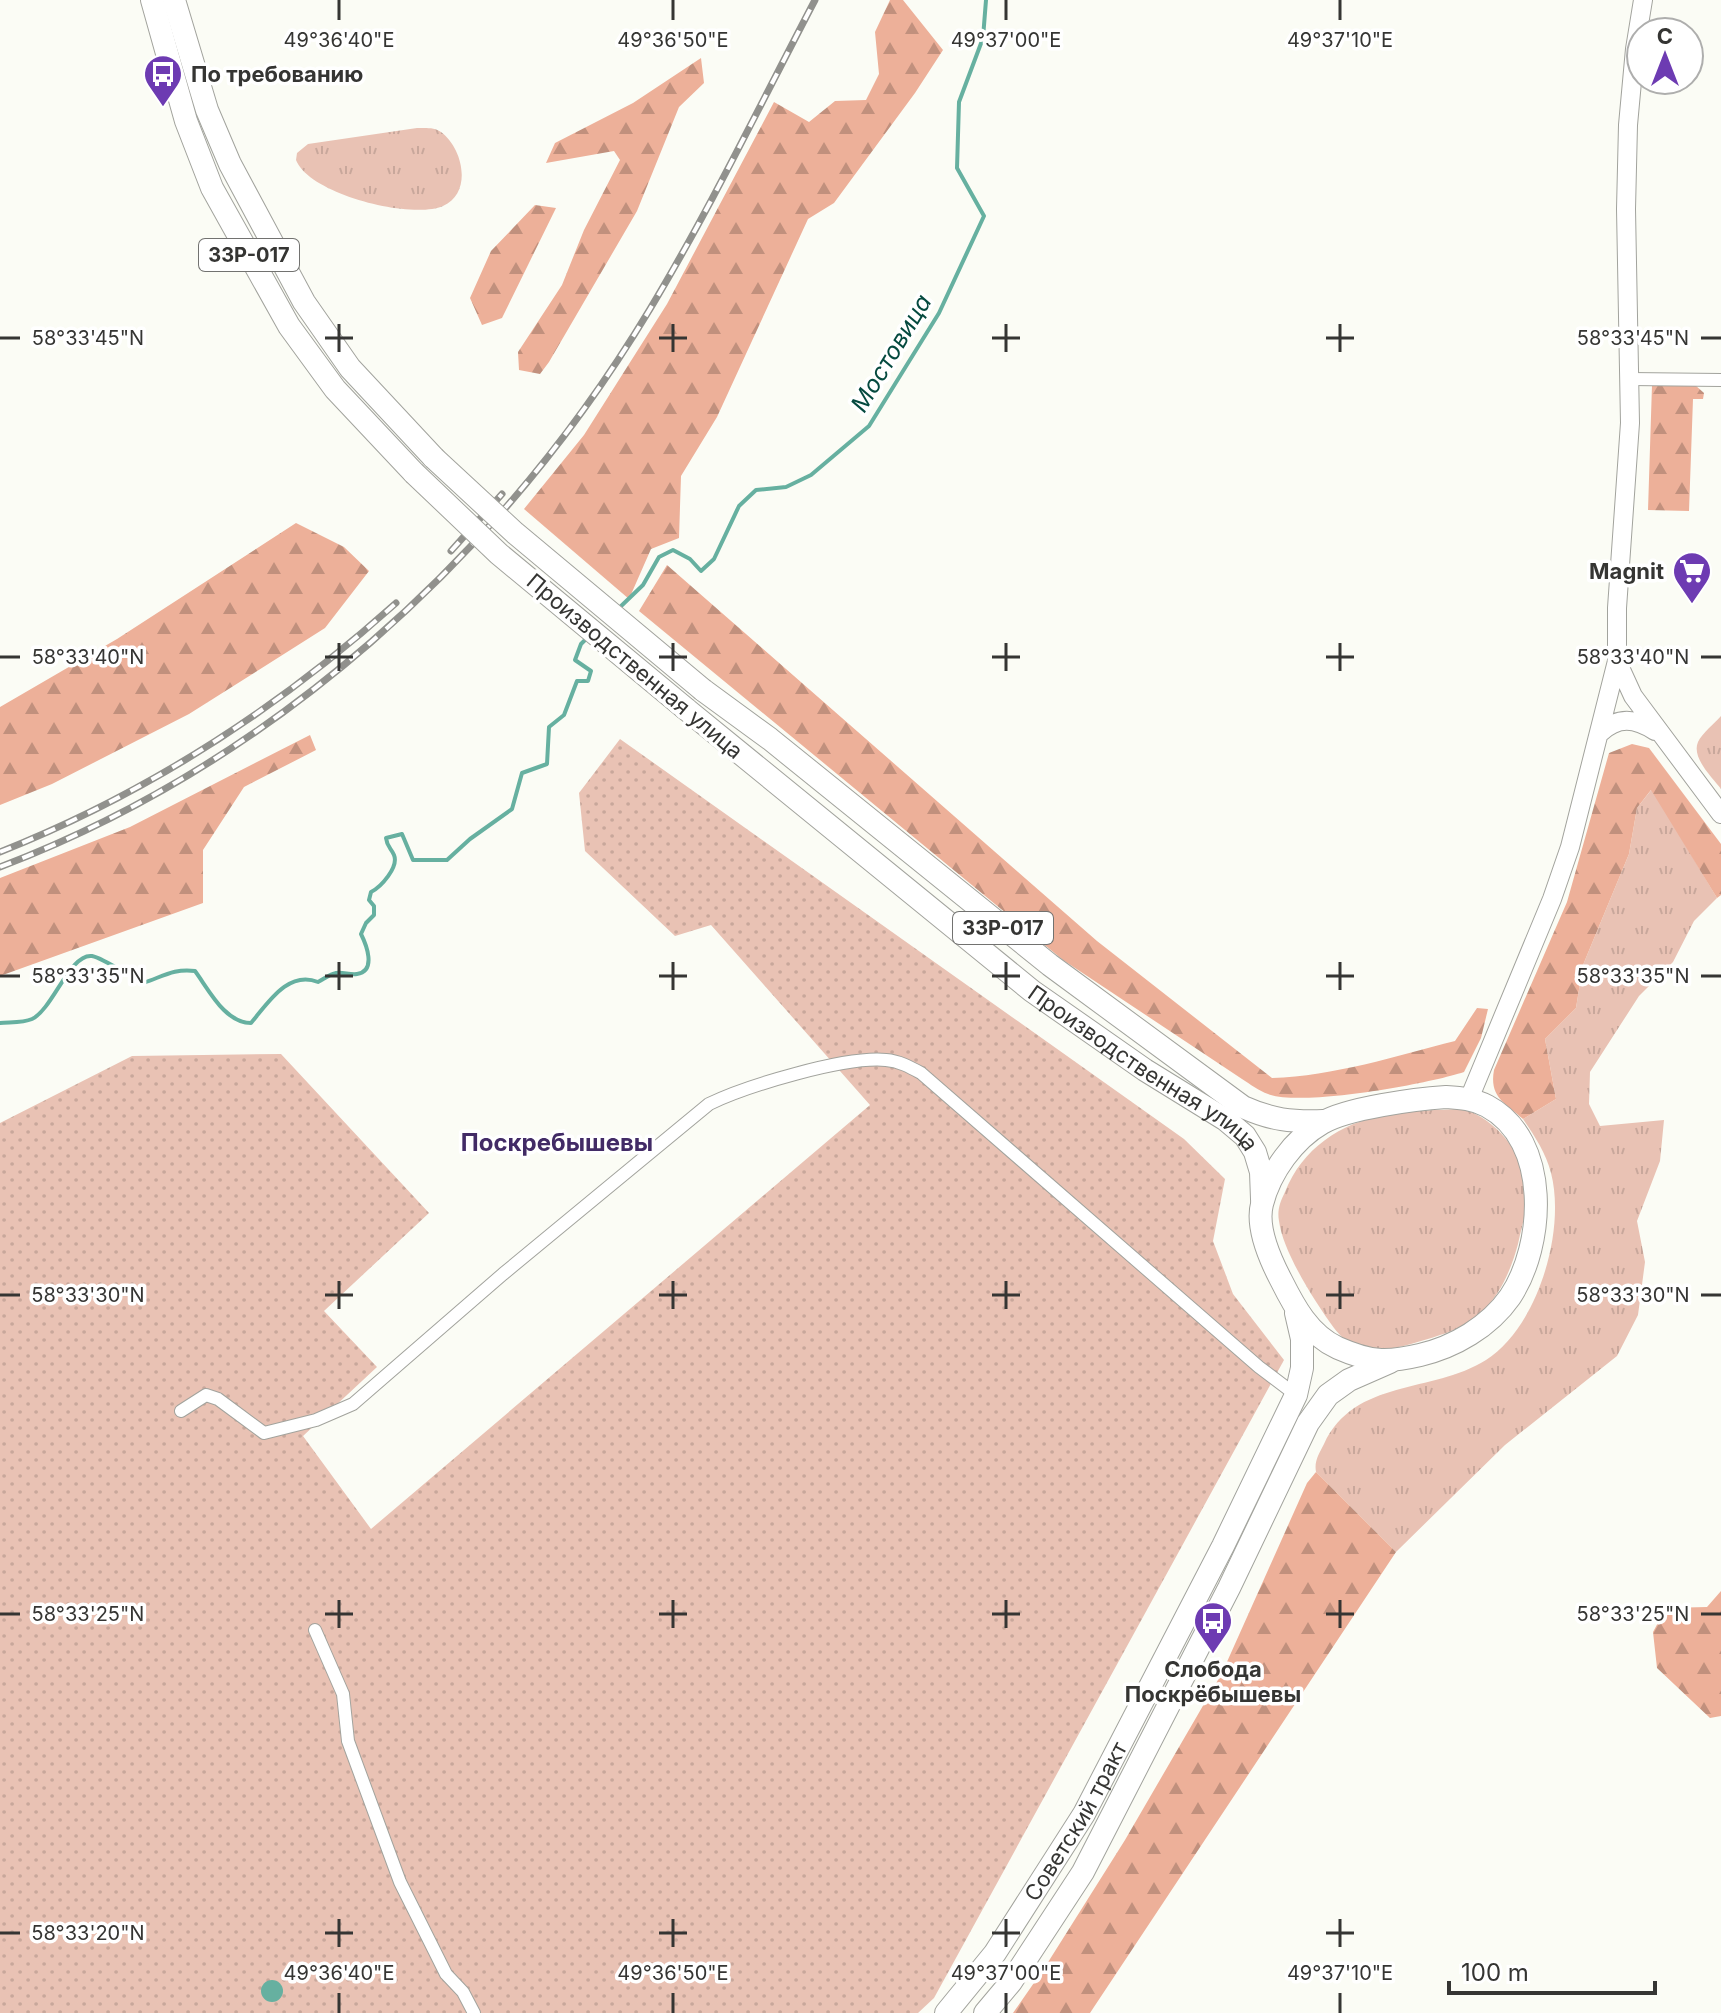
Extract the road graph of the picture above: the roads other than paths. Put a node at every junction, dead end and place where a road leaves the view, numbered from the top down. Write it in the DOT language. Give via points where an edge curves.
graph roads {
  1 [pos="152,0"];
  2 [pos="174,0"];
  3 [pos="1643,0"];
  4 [pos="1630,379"];
  5 [pos="1721,380"];
  6 [pos="1617,661"];
  7 [pos="1600,733"];
  8 [pos="1661,734"];
  9 [pos="1721,814"];
  10 [pos="1469,1099"];
  11 [pos="1325,1121"];
  12 [pos="1262,1204"];
  13 [pos="1294,1307"];
  14 [pos="1391,1362"];
  15 [pos="1296,1395"];
  16 [pos="181,1411"];
  17 [pos="315,1630"];
  18 [pos="474,2013"];
  19 [pos="946,2013"];
  20 [pos="985,2013"];
  1 -- 12 [label="highway, Производственная улица / 33Р-017, bridge" via="182,109 212,188 289,326 335,389 499,554 686,709 1032,991 1245,1136 1261,1172"];
  2 -- 11 [label="highway, Производственная улица / 33Р-017, bridge" via="207,110 230,164 304,302 350,368 434,458 703,690 1050,965 1243,1107 1268,1118"];
  3 -- 4 [label="main road" via="1628,125"];
  4 -- 5 [label="street"];
  4 -- 6 [label="main road"];
  6 -- 7 [label="main road"];
  6 -- 8 [label="main road" via="1633,696"];
  7 -- 8 [label="main road" via="1625,720"];
  7 -- 10 [label="main road" via="1552,899"];
  8 -- 9 [label="main road"];
  10 -- 11 [label="highway, 33Р-017" via="1422,1098"];
  10 -- 14 [label="highway, 33Р-017" via="1507,1121 1524,1146 1534,1175 1534,1231 1525,1264 1510,1296 1481,1326 1433,1352"];
  11 -- 12 [label="highway, 33Р-017" via="1303,1136 1279,1166"];
  12 -- 13 [label="highway, 33Р-017" via="1274,1267"];
  13 -- 14 [label="highway, 33Р-017" via="1332,1345 1357,1357"];
  13 -- 15 [label="highway, Советский тракт / 33Р-017" via="1302,1339"];
  14 -- 20 [label="highway, Советский тракт / 33Р-017" via="1328,1395 1308,1423 1083,1872"];
  15 -- 16 [label="street" via="921,1073 900,1063 869,1059 735,1092 709,1104 353,1404 264,1433 206,1395"];
  15 -- 19 [label="highway, Советский тракт / 33Р-017" via="1084,1814 995,1953"];
  17 -- 18 [label="street" via="343,1694 348,1741 400,1882 446,1974"];
}
